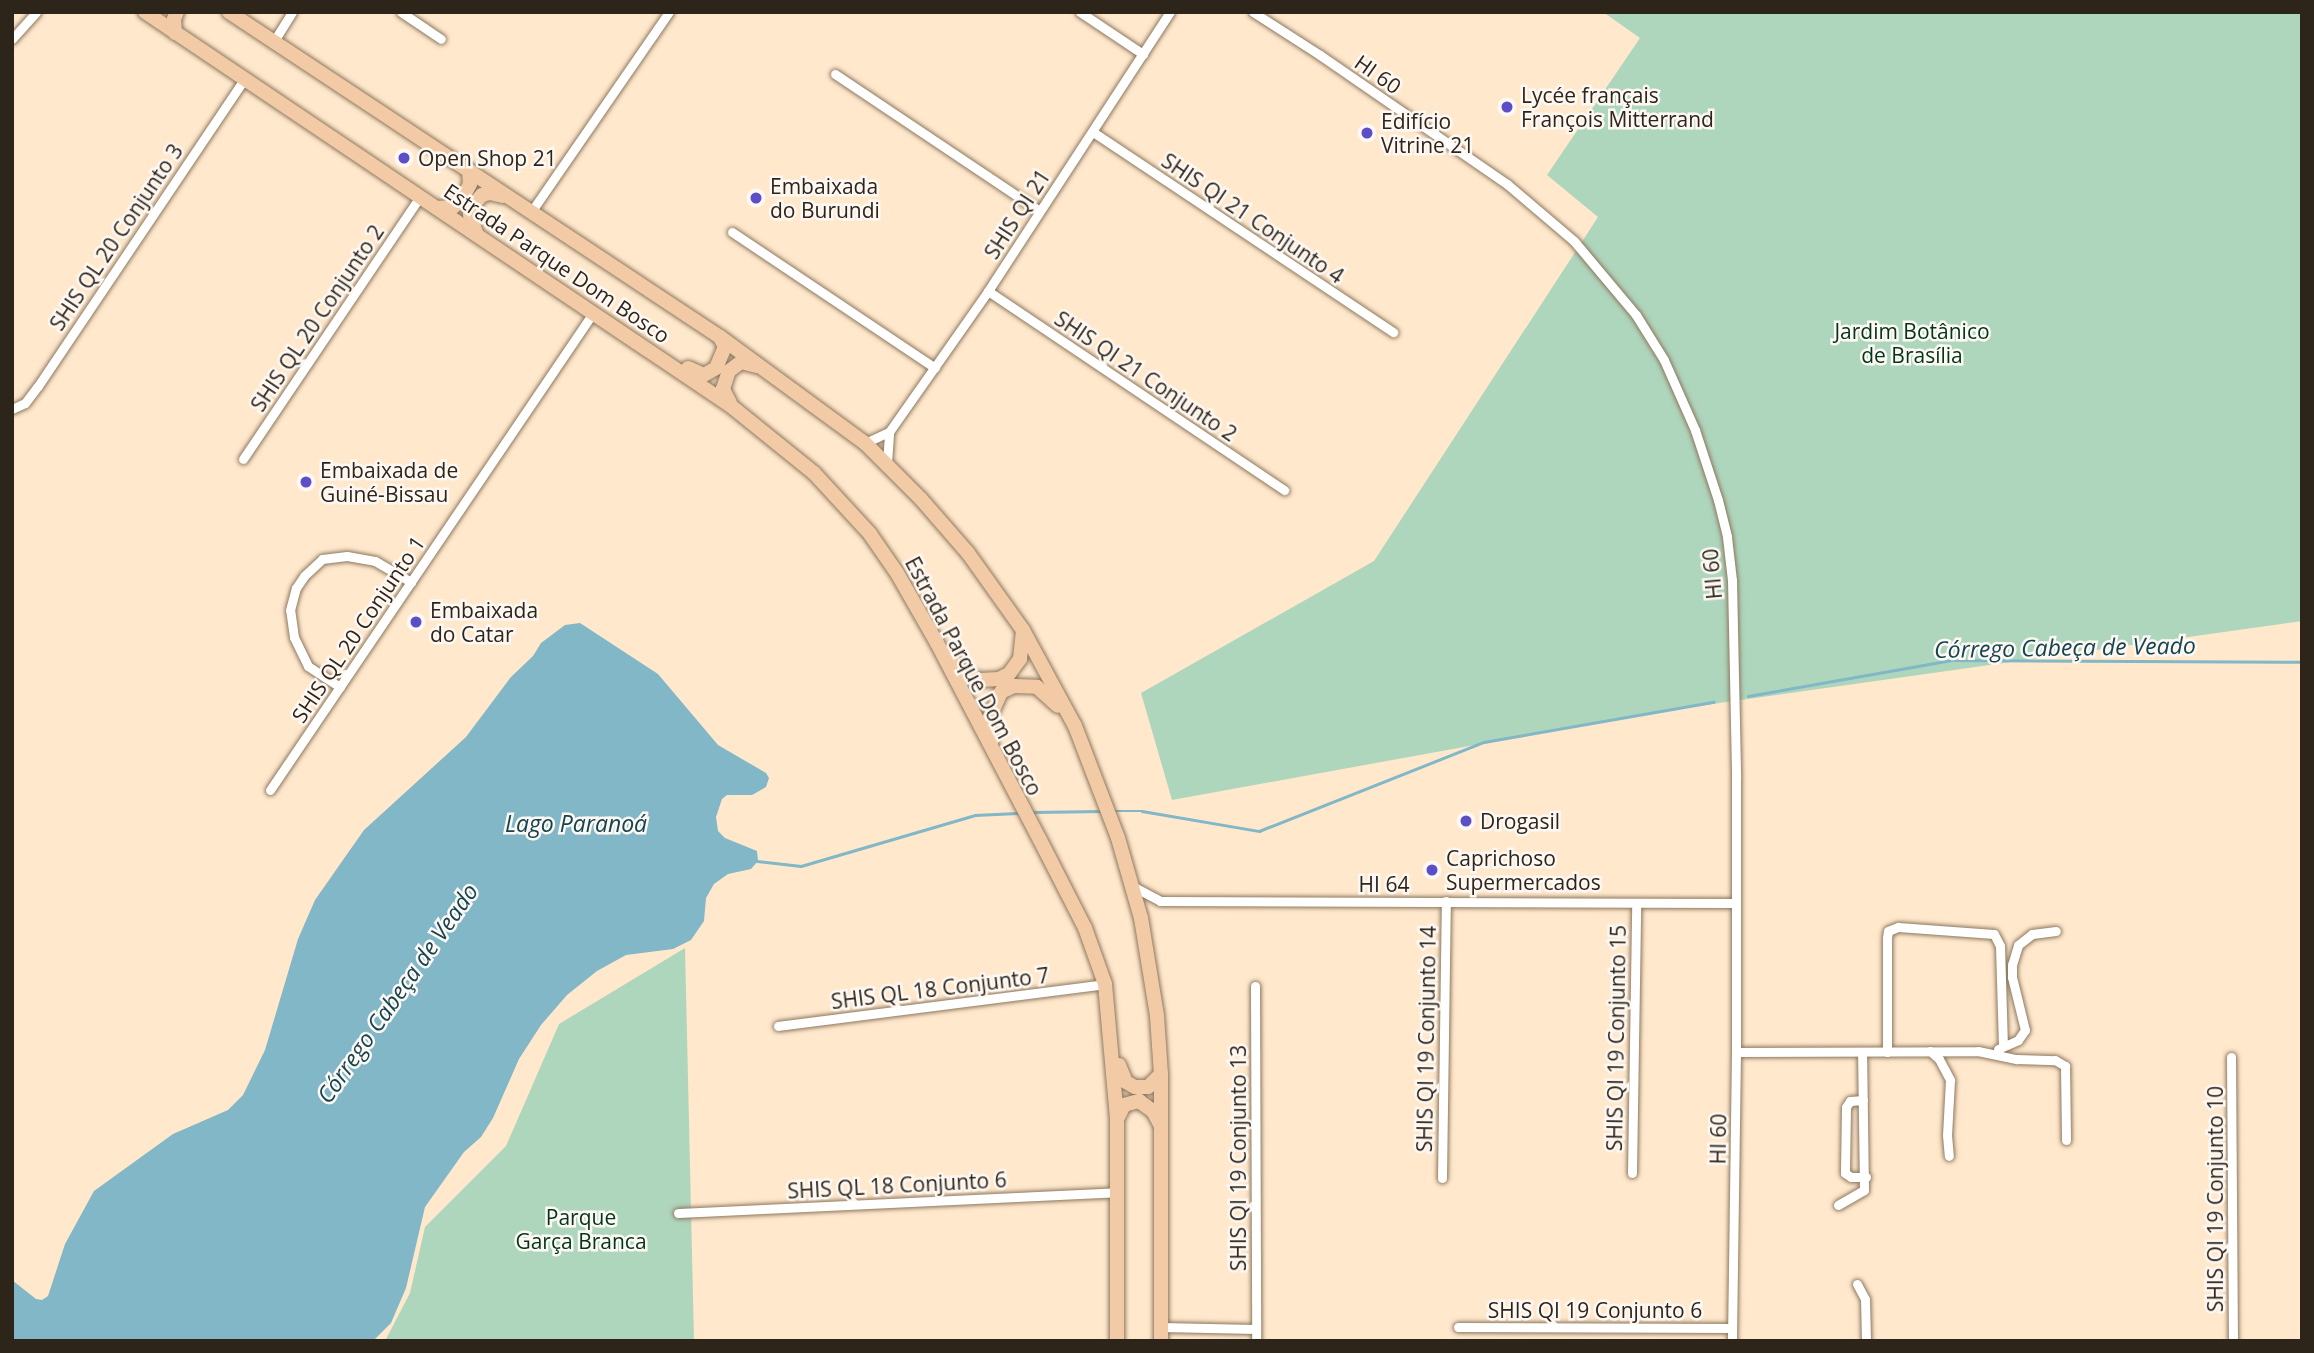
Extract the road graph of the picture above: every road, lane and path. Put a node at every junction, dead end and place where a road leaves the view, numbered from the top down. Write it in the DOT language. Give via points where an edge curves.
graph roads {
  1 [pos="36,12"];
  2 [pos="145,12"];
  3 [pos="177,12"];
  4 [pos="229,12"];
  5 [pos="292,12"];
  6 [pos="401,12"];
  7 [pos="669,12"];
  8 [pos="1080,12"];
  9 [pos="1170,12"];
  10 [pos="1253,12"];
  11 [pos="175,33"];
  12 [pos="12,39"];
  13 [pos="440,39"];
  14 [pos="274,41"];
  15 [pos="1143,54"];
  16 [pos="835,74"];
  17 [pos="244,80"];
  18 [pos="1093,132"];
  19 [pos="469,170"];
  20 [pos="420,197"];
  21 [pos="437,208"];
  22 [pos="527,209"];
  23 [pos="1038,210"];
  24 [pos="732,232"];
  25 [pos="476,233"];
  26 [pos="988,291"];
  27 [pos="593,313"];
  28 [pos="1393,332"];
  29 [pos="720,337"];
  30 [pos="664,359"];
  31 [pos="762,366"];
  32 [pos="935,368"];
  33 [pos="732,406"];
  34 [pos="12,409"];
  35 [pos="890,432"];
  36 [pos="865,443"];
  37 [pos="243,459"];
  38 [pos="887,463"];
  39 [pos="1284,490"];
  40 [pos="411,582"];
  41 [pos="1023,630"];
  42 [pos="937,643"];
  43 [pos="340,687"];
  44 [pos="1075,726"];
  45 [pos="993,752"];
  46 [pos="270,790"];
  47 [pos="1133,887"];
  48 [pos="1160,901"];
  49 [pos="1446,901"];
  50 [pos="1735,903"];
  51 [pos="1636,904"];
  52 [pos="1142,918"];
  53 [pos="2056,931"];
  54 [pos="1105,984"];
  55 [pos="1255,986"];
  56 [pos="778,1026"];
  57 [pos="1112,1041"];
  58 [pos="2003,1046"];
  59 [pos="1930,1051"];
  60 [pos="1736,1052"];
  61 [pos="1862,1052"];
  62 [pos="1887,1052"];
  63 [pos="1990,1053"];
  64 [pos="2231,1057"];
  65 [pos="1161,1074"];
  66 [pos="1863,1100"];
  67 [pos="1117,1119"];
  68 [pos="1162,1127"];
  69 [pos="2066,1140"];
  70 [pos="1865,1144"];
  71 [pos="1846,1145"];
  72 [pos="1949,1156"];
  73 [pos="1632,1173"];
  74 [pos="1866,1177"];
  75 [pos="1442,1178"];
  76 [pos="1117,1192"];
  77 [pos="1838,1205"];
  78 [pos="678,1213"];
  79 [pos="1857,1284"];
  80 [pos="1458,1327"];
  81 [pos="1732,1328"];
  82 [pos="1256,1329"];
  83 [pos="1161,1334"];
  84 [pos="1117,1341"];
  85 [pos="1256,1341"];
  86 [pos="1732,1341"];
  87 [pos="1866,1341"];
  88 [pos="2233,1341"];
  1 -- 12 [label="street"];
  2 -- 11 [label="main road, Estrada Parque Dom Bosco"];
  3 -- 11 [label="main road"];
  4 -- 14 [label="main road, Estrada Parque Dom Bosco"];
  5 -- 14 [label="street"];
  6 -- 13 [label="street"];
  7 -- 22 [label="street"];
  8 -- 15 [label="street"];
  9 -- 15 [label="street, SHIS QI 21"];
  10 -- 50 [label="street, HI 60" via="1507,184 1547,217 1610,281 1664,360 1718,500 1730,562"];
  11 -- 17 [label="main road, Estrada Parque Dom Bosco"];
  14 -- 19 [label="main road, Estrada Parque Dom Bosco"];
  15 -- 18 [label="street, SHIS QI 21"];
  16 -- 23 [label="street"];
  17 -- 20 [label="main road, Estrada Parque Dom Bosco"];
  17 -- 34 [label="street, SHIS QL 20 Conjunto 3" via="38,386 25,403"];
  18 -- 23 [label="street, SHIS QI 21"];
  18 -- 28 [label="street, SHIS QI 21 Conjunto 4"];
  19 -- 21 [label="main road" via="470,184 461,201 453,207"];
  19 -- 22 [label="main road, Estrada Parque Dom Bosco"];
  20 -- 21 [label="main road, Estrada Parque Dom Bosco"];
  20 -- 37 [label="street, SHIS QL 20 Conjunto 2"];
  21 -- 25 [label="main road, Estrada Parque Dom Bosco"];
  22 -- 25 [label="main road" via="506,197 482,195 470,214"];
  22 -- 29 [label="main road, Estrada Parque Dom Bosco"];
  23 -- 26 [label="street, SHIS QI 21"];
  24 -- 32 [label="street"];
  25 -- 27 [label="main road, Estrada Parque Dom Bosco"];
  26 -- 32 [label="street, SHIS QI 21"];
  26 -- 39 [label="street, SHIS QI 21 Conjunto 2"];
  27 -- 30 [label="main road, Estrada Parque Dom Bosco"];
  27 -- 40 [label="street, SHIS QL 20 Conjunto 1"];
  29 -- 30 [label="main road" via="724,353 710,373 699,374"];
  29 -- 31 [label="main road, Estrada Parque Dom Bosco"];
  30 -- 33 [label="main road, Estrada Parque Dom Bosco"];
  31 -- 33 [label="main road" via="741,362 729,371 723,389"];
  31 -- 36 [label="main road, Estrada Parque Dom Bosco"];
  32 -- 35 [label="street, SHIS QI 21"];
  33 -- 42 [label="main road, Estrada Parque Dom Bosco" via="770,434 852,512 897,573"];
  35 -- 36 [label="street"];
  35 -- 38 [label="street, SHIS QI 21"];
  36 -- 38 [label="main road, Estrada Parque Dom Bosco"];
  38 -- 41 [label="main road, Estrada Parque Dom Bosco" via="968,553"];
  40 -- 43 [label="street, SHIS QL 20 Conjunto 1"];
  40 -- 43 [label="street" via="375,561 347,556 323,559 304,576 290,611 294,637 308,667"];
  41 -- 42 [label="main road" via="1020,659 1009,674 992,680 961,672"];
  41 -- 44 [label="main road, Estrada Parque Dom Bosco"];
  42 -- 45 [label="main road, Estrada Parque Dom Bosco"];
  43 -- 46 [label="street, SHIS QL 20 Conjunto 1"];
  44 -- 45 [label="main road" via="1050,695 1037,687 1014,686 1001,692 994,703 989,719"];
  44 -- 47 [label="main road, Estrada Parque Dom Bosco"];
  45 -- 54 [label="main road, Estrada Parque Dom Bosco" via="1085,928"];
  47 -- 48 [label="street, HI 64"];
  47 -- 52 [label="main road, Estrada Parque Dom Bosco"];
  48 -- 49 [label="street, HI 64"];
  48 -- 52 [label="street"];
  49 -- 51 [label="street, HI 64"];
  49 -- 75 [label="street, SHIS QI 19 Conjunto 14"];
  50 -- 51 [label="street, HI 64"];
  50 -- 60 [label="street, HI 60"];
  51 -- 73 [label="street, SHIS QI 19 Conjunto 15"];
  52 -- 65 [label="main road, Estrada Parque Dom Bosco"];
  53 -- 58 [label="street" via="2032,934 2018,945 2012,977 2025,1030 2018,1040"];
  54 -- 56 [label="street, SHIS QL 18 Conjunto 7"];
  54 -- 57 [label="main road, Estrada Parque Dom Bosco"];
  55 -- 82 [label="street, SHIS QI 19 Conjunto 13"];
  57 -- 65 [label="main road" via="1130,1085 1148,1087"];
  57 -- 67 [label="main road, Estrada Parque Dom Bosco"];
  58 -- 62 [label="street" via="2000,946 1994,934 1898,928 1888,931 1887,938"];
  58 -- 63 [label="street"];
  59 -- 62 [label="street"];
  59 -- 63 [label="street"];
  59 -- 72 [label="street" via="1950,1080"];
  60 -- 61 [label="street"];
  60 -- 81 [label="street, HI 60"];
  61 -- 62 [label="street"];
  61 -- 66 [label="street"];
  63 -- 69 [label="street" via="2063,1063"];
  64 -- 88 [label="street, SHIS QI 19 Conjunto 10"];
  65 -- 68 [label="main road, Estrada Parque Dom Bosco"];
  66 -- 70 [label="street"];
  66 -- 71 [label="street" via="1847,1104"];
  67 -- 68 [label="main road" via="1124,1105 1139,1101 1153,1111"];
  67 -- 76 [label="main road, Estrada Parque Dom Bosco"];
  68 -- 83 [label="main road, Estrada Parque Dom Bosco"];
  70 -- 71 [label="street"];
  70 -- 74 [label="street"];
  71 -- 74 [label="street" via="1846,1175"];
  74 -- 77 [label="street" via="1862,1194"];
  76 -- 78 [label="street, SHIS QL 18 Conjunto 6"];
  76 -- 84 [label="main road, Estrada Parque Dom Bosco"];
  79 -- 87 [label="street" via="1865,1299"];
  80 -- 81 [label="street, SHIS QI 19 Conjunto 6"];
  81 -- 86 [label="street, HI 60"];
  82 -- 83 [label="street"];
  82 -- 85 [label="street, SHIS QI 19 Conjunto 13"];
}
